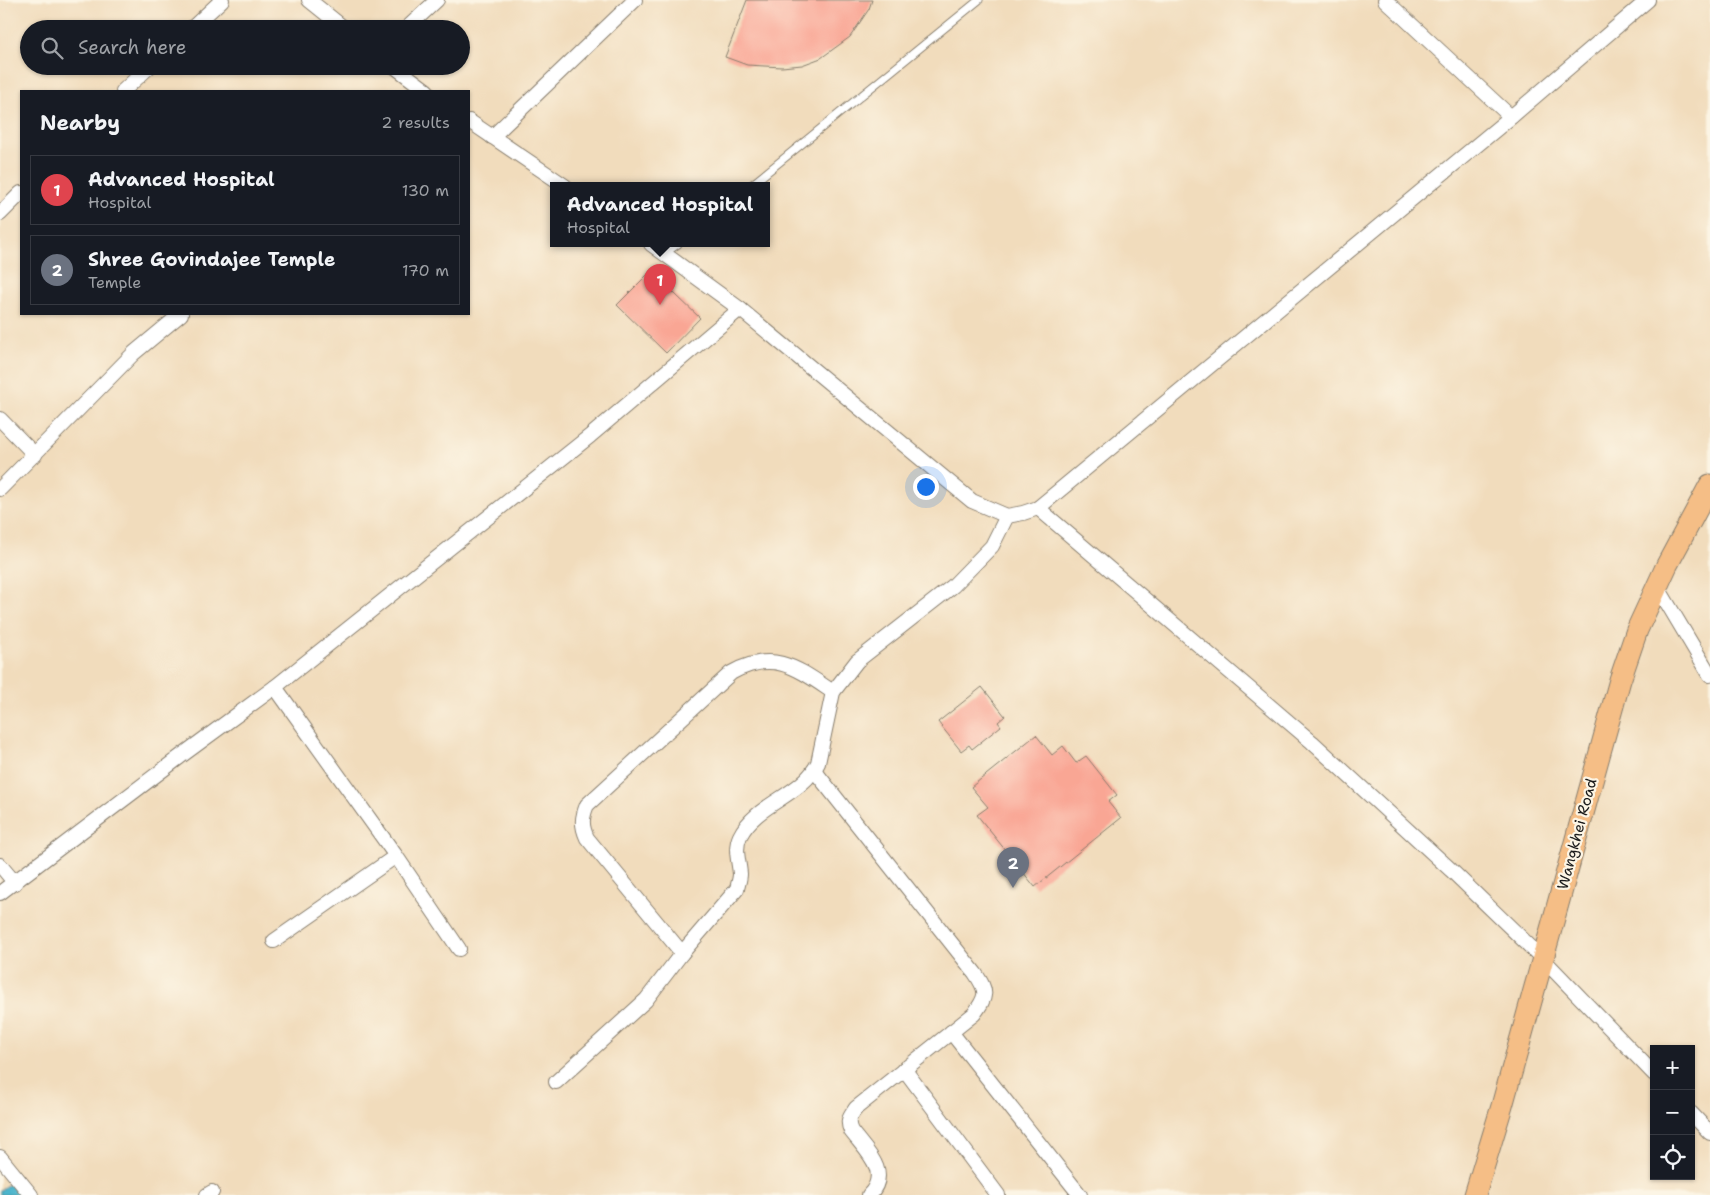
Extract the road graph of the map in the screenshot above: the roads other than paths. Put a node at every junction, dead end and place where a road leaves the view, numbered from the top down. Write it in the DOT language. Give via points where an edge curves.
graph roads {
  1 [pos="222,0"];
  2 [pos="309,0"];
  3 [pos="437,0"];
  4 [pos="635,0"];
  5 [pos="979,0"];
  6 [pos="1385,0"];
  7 [pos="1648,0"];
  8 [pos="201,20"];
  9 [pos="334,20"];
  10 [pos="416,20"];
  11 [pos="140,75"];
  12 [pos="406,75"];
  13 [pos="124,90"];
  14 [pos="426,90"];
  15 [pos="1511,117"];
  16 [pos="470,122"];
  17 [pos="492,137"];
  18 [pos="559,182"];
  19 [pos="755,182"];
  20 [pos="20,194"];
  21 [pos="0,214"];
  22 [pos="656,247"];
  23 [pos="674,247"];
  24 [pos="665,253"];
  25 [pos="740,309"];
  26 [pos="180,315"];
  27 [pos="0,419"];
  28 [pos="34,455"];
  29 [pos="1710,485"];
  30 [pos="0,489"];
  31 [pos="1038,508"];
  32 [pos="1007,516"];
  33 [pos="1658,586"];
  34 [pos="1710,675"];
  35 [pos="275,687"];
  36 [pos="833,692"];
  37 [pos="814,770"];
  38 [pos="396,856"];
  39 [pos="0,865"];
  40 [pos="14,883"];
  41 [pos="0,893"];
  42 [pos="274,941"];
  43 [pos="459,949"];
  44 [pos="682,953"];
  45 [pos="1543,959"];
  46 [pos="951,1032"];
  47 [pos="904,1070"];
  48 [pos="1650,1070"];
  49 [pos="556,1082"];
  50 [pos="1695,1117"];
  51 [pos="1710,1133"];
  52 [pos="0,1157"];
  53 [pos="31,1195"];
  54 [pos="869,1195"];
  55 [pos="998,1195"];
  56 [pos="1080,1195"];
  57 [pos="1475,1195"];
  1 -- 8 [label="street"];
  2 -- 9 [label="street"];
  3 -- 10 [label="street"];
  4 -- 17 [label="street"];
  5 -- 19 [label="lane"];
  6 -- 15 [label="street"];
  7 -- 15 [label="street"];
  11 -- 13 [label="street"];
  12 -- 14 [label="street"];
  15 -- 31 [label="street"];
  16 -- 17 [label="street"];
  17 -- 18 [label="street"];
  20 -- 21 [label="street"];
  22 -- 24 [label="street"];
  23 -- 24 [label="lane"];
  24 -- 25 [label="street"];
  25 -- 32 [label="street" via="972,501"];
  25 -- 35 [label="street" via="590,436"];
  26 -- 28 [label="street" via="134,353"];
  27 -- 28 [label="street"];
  28 -- 30 [label="street"];
  29 -- 33 [label="main road, Wangkhei Road"];
  31 -- 32 [label="street"];
  31 -- 45 [label="street" via="1312,742"];
  32 -- 36 [label="street" via="992,546 982,557 953,586 856,661"];
  33 -- 34 [label="street"];
  33 -- 45 [label="main road, Wangkhei Road" via="1637,630 1620,680"];
  35 -- 38 [label="street"];
  35 -- 40 [label="street"];
  36 -- 37 [label="street"];
  36 -- 44 [label="street" via="795,668 773,662 746,664 731,673 587,804 582,815 587,838"];
  37 -- 44 [label="street" via="806,780 744,828 736,851 740,876 737,889"];
  37 -- 46 [label="street" via="983,986 985,998 980,1006"];
  38 -- 42 [label="street"];
  38 -- 43 [label="street"];
  39 -- 40 [label="street"];
  40 -- 41 [label="street"];
  44 -- 49 [label="street" via="646,1000"];
  45 -- 48 [label="street"];
  45 -- 57 [label="main road, Wangkhei Road"];
  46 -- 47 [label="street"];
  46 -- 56 [label="street"];
  47 -- 54 [label="street" via="856,1108 848,1120 851,1131 878,1170 877,1186"];
  47 -- 55 [label="street"];
  50 -- 51 [label="street"];
  52 -- 53 [label="street"];
}
